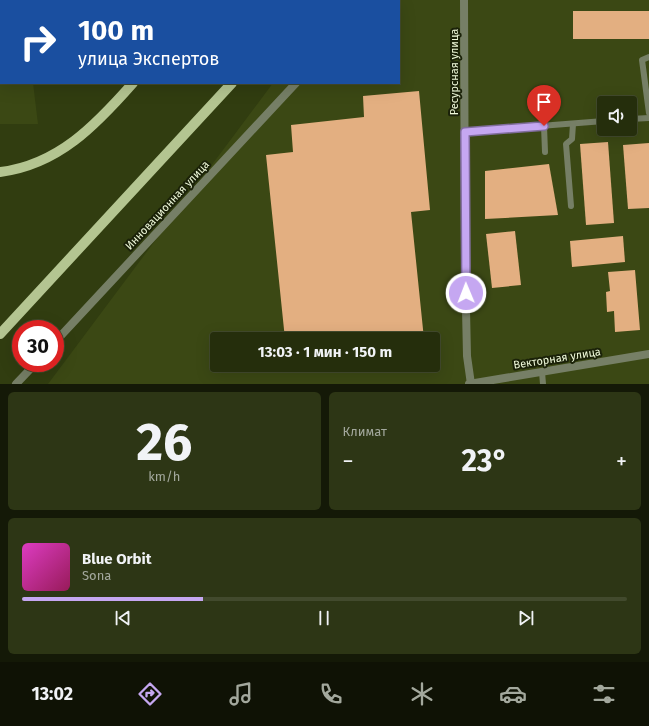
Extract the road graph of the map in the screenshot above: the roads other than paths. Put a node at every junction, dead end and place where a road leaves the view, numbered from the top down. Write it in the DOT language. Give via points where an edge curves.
graph roads {
  1 [pos="464,0"];
  2 [pos="649,57"];
  3 [pos="132,84"];
  4 [pos="231,84"];
  5 [pos="295,84"];
  6 [pos="649,113"];
  7 [pos="649,118"];
  8 [pos="637,119"];
  9 [pos="597,122"];
  10 [pos="573,124"];
  11 [pos="544,126"];
  12 [pos="465,132"];
  13 [pos="545,152"];
  14 [pos="0,172"];
  15 [pos="571,206"];
  16 [pos="64,332"];
  17 [pos="0,334"];
  18 [pos="649,354"];
  19 [pos="27,372"];
  20 [pos="542,372"];
  21 [pos="16,384"];
  22 [pos="470,384"];
  23 [pos="543,384"];
  1 -- 12 [label="street, Ресурсная улица"];
  2 -- 6 [label="lane" via="642,60"];
  3 -- 14 [label="main road" via="89,128 62,150 33,164"];
  4 -- 17 [label="main road"];
  5 -- 16 [label="street, Инновационная улица"];
  7 -- 8 [label="lane"];
  9 -- 10 [label="lane"];
  10 -- 11 [label="lane"];
  10 -- 15 [label="lane" via="572,139 566,144"];
  11 -- 12 [label="lane"];
  11 -- 13 [label="lane"];
  12 -- 22 [label="street, Ресурсная улица" via="466,317"];
  18 -- 20 [label="street, Векторная улица"];
  19 -- 21 [label="street"];
  20 -- 22 [label="street, Векторная улица"];
  20 -- 23 [label="lane"];
}
